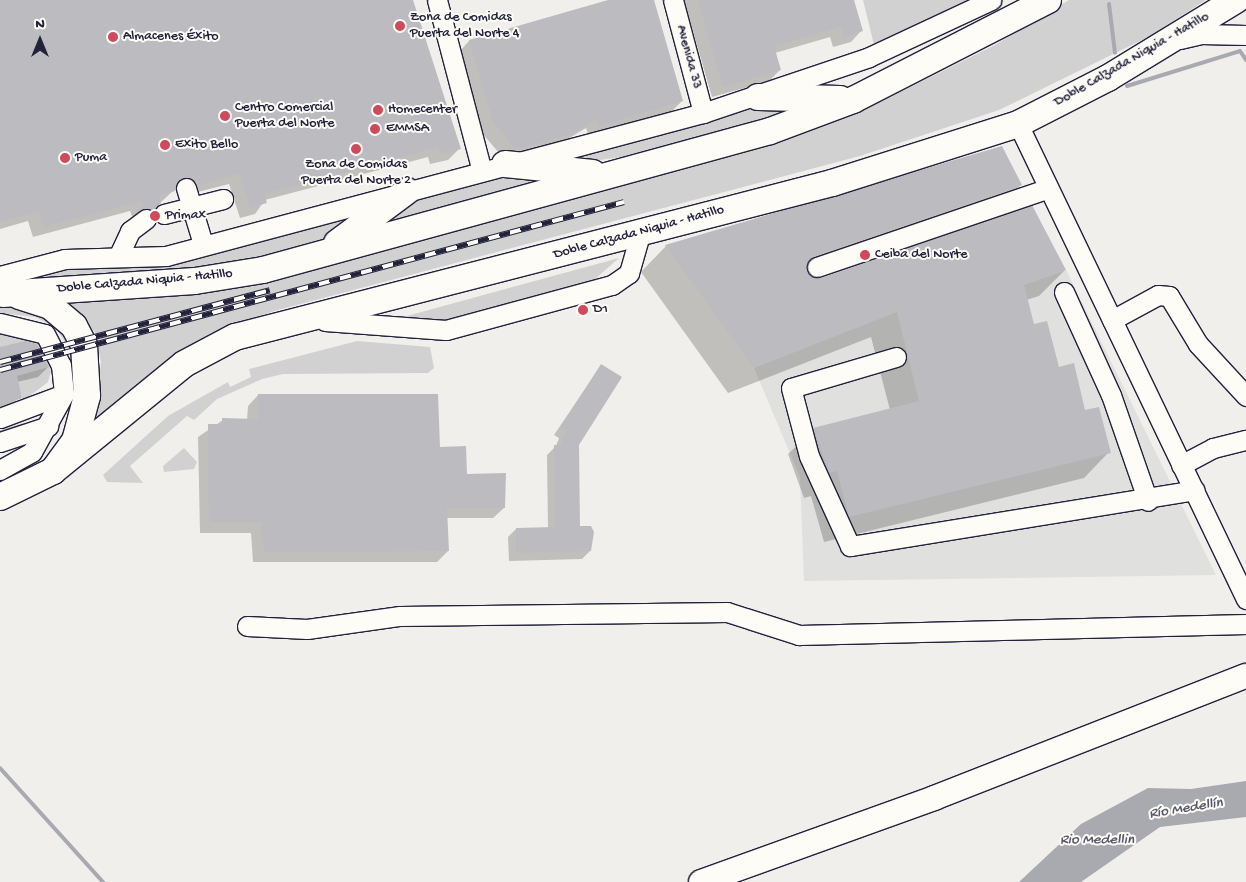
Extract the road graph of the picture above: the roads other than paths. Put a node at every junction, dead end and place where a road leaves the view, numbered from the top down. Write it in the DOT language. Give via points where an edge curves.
graph roads {
  1 [pos="437,0"];
  2 [pos="673,0"];
  3 [pos="991,0"];
  4 [pos="1048,0"];
  5 [pos="1236,0"];
  6 [pos="1246,35"];
  7 [pos="1157,45"];
  8 [pos="758,98"];
  9 [pos="853,100"];
  10 [pos="703,113"];
  11 [pos="1018,124"];
  12 [pos="493,168"];
  13 [pos="608,174"];
  14 [pos="186,188"];
  15 [pos="1046,189"];
  16 [pos="407,191"];
  17 [pos="223,199"];
  18 [pos="192,207"];
  19 [pos="641,231"];
  20 [pos="203,244"];
  21 [pos="325,252"];
  22 [pos="118,257"];
  23 [pos="817,267"];
  24 [pos="1,288"];
  25 [pos="1064,292"];
  26 [pos="1112,320"];
  27 [pos="296,321"];
  28 [pos="0,323"];
  29 [pos="896,357"];
  30 [pos="64,394"];
  31 [pos="1246,396"];
  32 [pos="0,418"];
  33 [pos="48,426"];
  34 [pos="1246,440"];
  35 [pos="0,442"];
  36 [pos="1181,465"];
  37 [pos="0,470"];
  38 [pos="53,471"];
  39 [pos="1194,490"];
  40 [pos="11,492"];
  41 [pos="1148,501"];
  42 [pos="0,508"];
  43 [pos="1246,599"];
  44 [pos="1246,624"];
  45 [pos="247,626"];
  46 [pos="1246,676"];
  47 [pos="742,867"];
  48 [pos="700,882"];
  49 [pos="720,882"];
  1 -- 12 [label="street"];
  2 -- 10 [label="street, Avenida 33"];
  3 -- 8 [label="street" via="885,51"];
  4 -- 9 [label="highway, Doble Calzada Niquia - Hatillo"];
  5 -- 7 [label="highway, Doble Calzada Niquia - Hatillo"];
  6 -- 7 [label="street" via="1201,34"];
  7 -- 11 [label="highway, Doble Calzada Niquia - Hatillo" via="1108,78"];
  8 -- 9 [label="highway"];
  8 -- 10 [label="street"];
  9 -- 13 [label="highway, Doble Calzada Niquia - Hatillo" via="770,131"];
  10 -- 12 [label="street"];
  11 -- 15 [label="street"];
  11 -- 19 [label="highway, Doble Calzada Niquia - Hatillo" via="832,183"];
  12 -- 13 [label="highway"];
  12 -- 16 [label="street"];
  13 -- 21 [label="highway, Doble Calzada Niquia - Hatillo"];
  14 -- 18 [label="street"];
  15 -- 23 [label="street"];
  15 -- 26 [label="street"];
  16 -- 20 [label="street"];
  16 -- 21 [label="highway"];
  17 -- 18 [label="street"];
  18 -- 20 [label="street"];
  18 -- 22 [label="street" via="155,216 130,231"];
  19 -- 27 [label="highway, Doble Calzada Niquia - Hatillo"];
  19 -- 27 [label="street" via="629,273 612,285 446,330"];
  20 -- 22 [label="street" via="160,257"];
  21 -- 24 [label="highway, Doble Calzada Niquia - Hatillo" via="195,281"];
  22 -- 24 [label="street" via="65,259"];
  24 -- 38 [label="highway" via="50,306 74,326 84,344 88,368 83,422"];
  25 -- 41 [label="street" via="1111,395"];
  26 -- 31 [label="street" via="1158,295 1169,296 1198,344"];
  26 -- 36 [label="street"];
  27 -- 38 [label="highway, Doble Calzada Niquia - Hatillo" via="234,337 197,356"];
  28 -- 30 [label="street" via="34,328 45,334 61,365"];
  29 -- 41 [label="street" via="792,388 809,456 850,546"];
  30 -- 32 [label="street"];
  30 -- 33 [label="street"];
  33 -- 35 [label="street"];
  33 -- 37 [label="street" via="32,452"];
  34 -- 36 [label="street" via="1213,448"];
  36 -- 39 [label="street"];
  38 -- 40 [label="highway, Doble Calzada Niquia - Hatillo"];
  39 -- 41 [label="street"];
  39 -- 43 [label="street"];
  40 -- 42 [label="highway, Doble Calzada Niquia - Hatillo"];
  44 -- 45 [label="street" via="799,635 727,612 400,616 306,629"];
  46 -- 47 [label="main road" via="934,798"];
  47 -- 48 [label="main road"];
  47 -- 49 [label="main road"];
}
